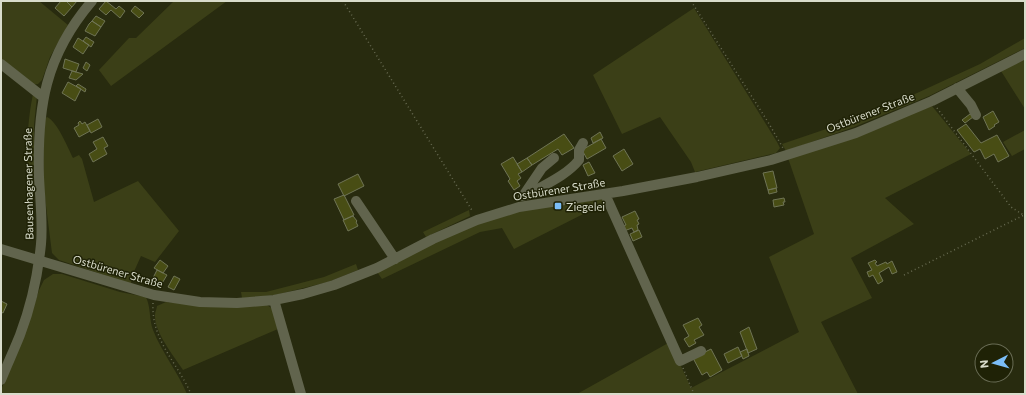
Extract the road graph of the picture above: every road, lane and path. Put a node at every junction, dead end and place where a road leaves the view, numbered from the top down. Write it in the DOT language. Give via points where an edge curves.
graph roads {
  1 [pos="92,1"];
  2 [pos="343,1"];
  3 [pos="690,1"];
  4 [pos="1025,54"];
  5 [pos="1,64"];
  6 [pos="957,88"];
  7 [pos="43,97"];
  8 [pos="932,101"];
  9 [pos="976,115"];
  10 [pos="583,143"];
  11 [pos="787,155"];
  12 [pos="554,158"];
  13 [pos="605,194"];
  14 [pos="524,195"];
  15 [pos="356,201"];
  16 [pos="519,207"];
  17 [pos="1025,216"];
  18 [pos="477,220"];
  19 [pos="1,249"];
  20 [pos="396,259"];
  21 [pos="39,260"];
  22 [pos="904,275"];
  23 [pos="154,296"];
  24 [pos="274,300"];
  25 [pos="701,351"];
  26 [pos="680,361"];
  27 [pos="1,380"];
  28 [pos="191,394"];
  29 [pos="301,394"];
  30 [pos="694,394"];
  1 -- 7 [label="street, Bausenhagener Straße" via="69,33 57,56"];
  2 -- 18 [label="path"];
  3 -- 11 [label="path"];
  4 -- 6 [label="street, Ostbürener Straße"];
  5 -- 7 [label="street"];
  6 -- 8 [label="street, Ostbürener Straße"];
  6 -- 9 [label="street"];
  7 -- 21 [label="street, Bausenhagener Straße" via="39,134 42,233"];
  8 -- 11 [label="street, Ostbürener Straße" via="856,133"];
  8 -- 17 [label="path" via="1011,207"];
  10 -- 14 [label="street" via="579,150 580,160 576,165"];
  11 -- 13 [label="street, Ostbürener Straße" via="697,177"];
  12 -- 14 [label="street" via="542,168"];
  13 -- 16 [label="street, Ostbürener Straße"];
  13 -- 26 [label="street"];
  14 -- 16 [label="street"];
  15 -- 20 [label="street"];
  16 -- 18 [label="street, Ostbürener Straße"];
  17 -- 22 [label="path"];
  18 -- 20 [label="street, Ostbürener Straße" via="433,238"];
  19 -- 21 [label="street, Ostbürener Straße"];
  20 -- 24 [label="street, Ostbürener Straße" via="334,285"];
  21 -- 23 [label="street, Ostbürener Straße"];
  21 -- 27 [label="street, Bausenhagener Straße" via="22,328"];
  23 -- 24 [label="street, Ostbürener Straße" via="200,302"];
  23 -- 28 [label="path" via="153,315 160,341"];
  24 -- 29 [label="street"];
  25 -- 26 [label="street"];
  26 -- 30 [label="path"];
}
